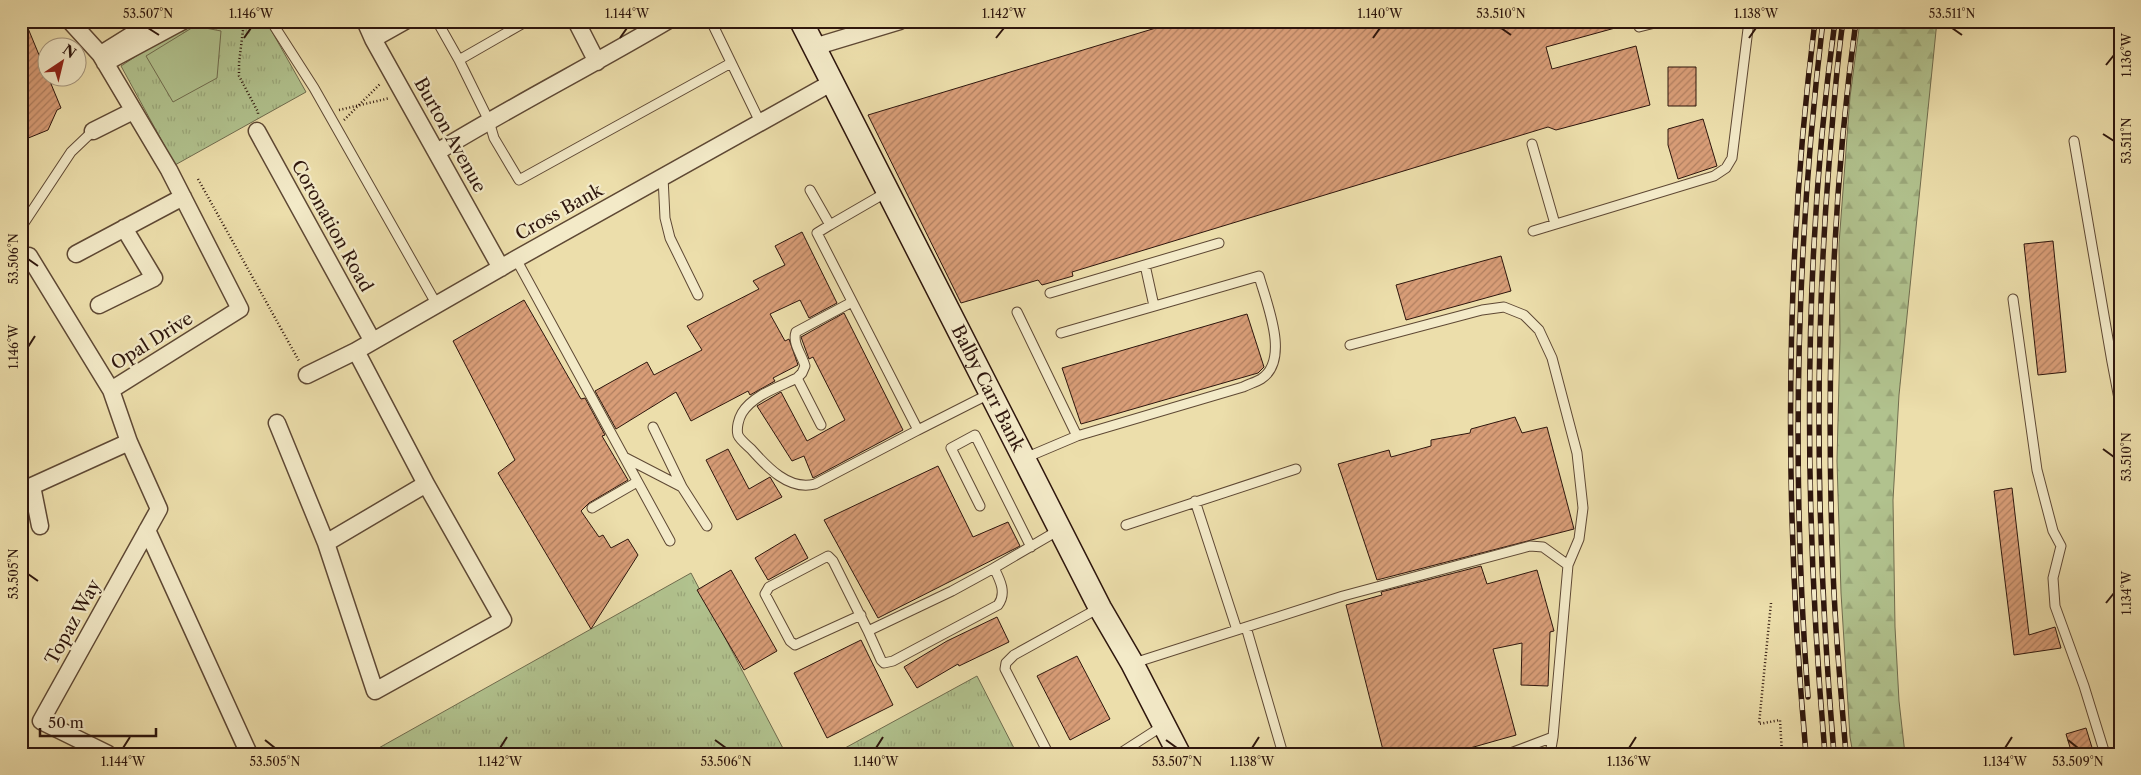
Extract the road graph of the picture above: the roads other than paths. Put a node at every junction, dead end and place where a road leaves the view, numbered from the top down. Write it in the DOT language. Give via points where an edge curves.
graph roads {
  1 [pos="70,21"];
  2 [pos="154,21"];
  3 [pos="183,21"];
  4 [pos="271,21"];
  5 [pos="365,21"];
  6 [pos="405,21"];
  7 [pos="437,21"];
  8 [pos="527,21"];
  9 [pos="576,21"];
  10 [pos="667,21"];
  11 [pos="711,21"];
  12 [pos="800,21"];
  13 [pos="900,21"];
  14 [pos="1663,21"];
  15 [pos="1748,21"];
  16 [pos="1639,27"];
  17 [pos="374,39"];
  18 [pos="814,47"];
  19 [pos="102,58"];
  20 [pos="459,60"];
  21 [pos="597,62"];
  22 [pos="731,63"];
  23 [pos="831,83"];
  24 [pos="133,111"];
  25 [pos="489,120"];
  26 [pos="760,122"];
  27 [pos="93,131"];
  28 [pos="257,131"];
  29 [pos="2074,141"];
  30 [pos="1532,144"];
  31 [pos="437,152"];
  32 [pos="663,177"];
  33 [pos="810,190"];
  34 [pos="887,192"];
  35 [pos="183,197"];
  36 [pos="1555,224"];
  37 [pos="830,225"];
  38 [pos="22,226"];
  39 [pos="124,228"];
  40 [pos="1532,231"];
  41 [pos="1220,243"];
  42 [pos="76,254"];
  43 [pos="28,256"];
  44 [pos="516,259"];
  45 [pos="1145,265"];
  46 [pos="501,268"];
  47 [pos="1050,293"];
  48 [pos="698,295"];
  49 [pos="2013,298"];
  50 [pos="852,302"];
  51 [pos="437,305"];
  52 [pos="99,306"];
  53 [pos="1154,306"];
  54 [pos="1017,312"];
  55 [pos="1061,333"];
  56 [pos="372,340"];
  57 [pos="1350,345"];
  58 [pos="356,352"];
  59 [pos="2116,362"];
  60 [pos="307,375"];
  61 [pos="797,378"];
  62 [pos="111,390"];
  63 [pos="991,393"];
  64 [pos="2120,404"];
  65 [pos="276,423"];
  66 [pos="821,426"];
  67 [pos="653,427"];
  68 [pos="918,430"];
  69 [pos="1077,436"];
  70 [pos="129,442"];
  71 [pos="624,456"];
  72 [pos="1025,458"];
  73 [pos="1296,469"];
  74 [pos="637,482"];
  75 [pos="426,484"];
  76 [pos="682,487"];
  77 [pos="1195,501"];
  78 [pos="980,506"];
  79 [pos="592,508"];
  80 [pos="1126,524"];
  81 [pos="40,526"];
  82 [pos="707,526"];
  83 [pos="1062,529"];
  84 [pos="147,530"];
  85 [pos="670,541"];
  86 [pos="326,543"];
  87 [pos="1031,547"];
  88 [pos="1568,565"];
  89 [pos="994,568"];
  90 [pos="1100,608"];
  91 [pos="861,615"];
  92 [pos="1241,628"];
  93 [pos="868,631"];
  94 [pos="1132,663"];
  95 [pos="1164,725"];
  96 [pos="1553,737"];
  97 [pos="1047,752"];
  98 [pos="108,754"];
  99 [pos="249,754"];
  100 [pos="1058,754"];
  101 [pos="1119,754"];
  102 [pos="1179,754"];
  103 [pos="1283,754"];
  104 [pos="1508,754"];
  105 [pos="1550,754"];
  106 [pos="2105,754"];
  1 -- 19 [label="street, Opal Drive"];
  2 -- 19 [label="street"];
  3 -- 19 [label="street"];
  4 -- 51 [label="lane" via="328,113"];
  5 -- 17 [label="street, Burton Avenue"];
  6 -- 17 [label="street"];
  7 -- 20 [label="lane"];
  8 -- 20 [label="lane"];
  9 -- 21 [label="street"];
  10 -- 21 [label="street"];
  11 -- 22 [label="lane"];
  12 -- 18 [label="street, Balby Carr Bank"];
  13 -- 18 [label="street"];
  14 -- 16 [label="lane"];
  15 -- 36 [label="lane" via="1732,158 1726,168 1714,176"];
  17 -- 31 [label="street, Burton Avenue"];
  18 -- 23 [label="street, Balby Carr Bank"];
  19 -- 24 [label="street, Opal Drive"];
  20 -- 25 [label="lane"];
  21 -- 25 [label="street"];
  22 -- 25 [label="lane" via="519,180 494,138"];
  22 -- 26 [label="lane"];
  23 -- 26 [label="street, Cross Bank"];
  23 -- 34 [label="street, Balby Carr Bank"];
  24 -- 27 [label="street"];
  24 -- 35 [label="street, Opal Drive"];
  25 -- 31 [label="street"];
  26 -- 32 [label="street, Cross Bank"];
  27 -- 38 [label="lane" via="71,152"];
  28 -- 56 [label="street, Coronation Road"];
  29 -- 59 [label="lane"];
  30 -- 36 [label="lane"];
  31 -- 46 [label="street, Burton Avenue"];
  32 -- 44 [label="street, Cross Bank"];
  32 -- 48 [label="lane" via="665,218 670,238"];
  33 -- 37 [label="lane"];
  34 -- 37 [label="lane"];
  34 -- 63 [label="street, Balby Carr Bank"];
  35 -- 39 [label="street"];
  35 -- 62 [label="street, Opal Drive" via="240,309"];
  36 -- 40 [label="lane"];
  37 -- 50 [label="lane" via="817,233"];
  39 -- 42 [label="street"];
  39 -- 52 [label="street" via="154,278"];
  41 -- 45 [label="lane"];
  43 -- 62 [label="street, Opal Drive"];
  44 -- 46 [label="street, Cross Bank"];
  44 -- 71 [label="lane"];
  45 -- 47 [label="lane"];
  45 -- 53 [label="lane"];
  46 -- 51 [label="street, Cross Bank"];
  49 -- 106 [label="lane" via="2036,470 2053,531 2061,546 2053,578 2055,606"];
  50 -- 61 [label="lane" via="796,332 794,338 805,366"];
  50 -- 68 [label="lane"];
  51 -- 56 [label="street, Cross Bank"];
  53 -- 55 [label="lane"];
  53 -- 69 [label="lane" via="1259,276 1276,340 1272,366 1262,378 1243,387"];
  54 -- 69 [label="lane"];
  56 -- 58 [label="street, Cross Bank"];
  57 -- 88 [label="lane" via="1504,307 1524,315 1539,330 1552,358 1577,453 1583,508 1578,539"];
  58 -- 60 [label="street, Cross Bank"];
  58 -- 75 [label="street"];
  59 -- 64 [label="lane"];
  61 -- 66 [label="lane"];
  61 -- 68 [label="lane" via="748,404 738,424 738,434 764,463 790,482 806,486 815,484"];
  62 -- 70 [label="street, Topaz Way"];
  63 -- 68 [label="lane"];
  63 -- 72 [label="street, Balby Carr Bank"];
  65 -- 86 [label="street"];
  67 -- 76 [label="lane"];
  69 -- 72 [label="lane"];
  70 -- 81 [label="street" via="32,486"];
  70 -- 84 [label="street, Topaz Way" via="159,509"];
  71 -- 74 [label="lane"];
  71 -- 76 [label="lane"];
  72 -- 83 [label="street, Balby Carr Bank"];
  73 -- 77 [label="lane"];
  74 -- 79 [label="lane"];
  74 -- 85 [label="lane"];
  75 -- 86 [label="street"];
  75 -- 86 [label="street" via="503,620 375,691"];
  76 -- 82 [label="lane"];
  77 -- 80 [label="lane"];
  77 -- 92 [label="lane"];
  78 -- 87 [label="lane" via="951,448 975,435"];
  83 -- 87 [label="lane"];
  83 -- 90 [label="street, Balby Carr Bank"];
  84 -- 98 [label="street, Topaz Way" via="42,721"];
  84 -- 99 [label="street"];
  87 -- 89 [label="lane"];
  88 -- 92 [label="lane" via="1543,547 1530,546 1342,596"];
  88 -- 96 [label="lane"];
  89 -- 93 [label="lane"];
  89 -- 93 [label="lane" via="1003,592 998,605 893,661 884,663 881,660"];
  90 -- 94 [label="street, Balby Carr Bank"];
  90 -- 97 [label="lane" via="1014,655 1006,663 1005,668"];
  91 -- 91 [label="lane" via="828,556 769,587 765,594 794,645"];
  91 -- 93 [label="lane"];
  92 -- 94 [label="lane"];
  92 -- 103 [label="lane"];
  94 -- 95 [label="street, Balby Carr Bank"];
  95 -- 101 [label="lane"];
  95 -- 102 [label="street, Balby Carr Bank"];
  96 -- 104 [label="lane"];
  96 -- 105 [label="lane"];
  97 -- 100 [label="lane"];
}
